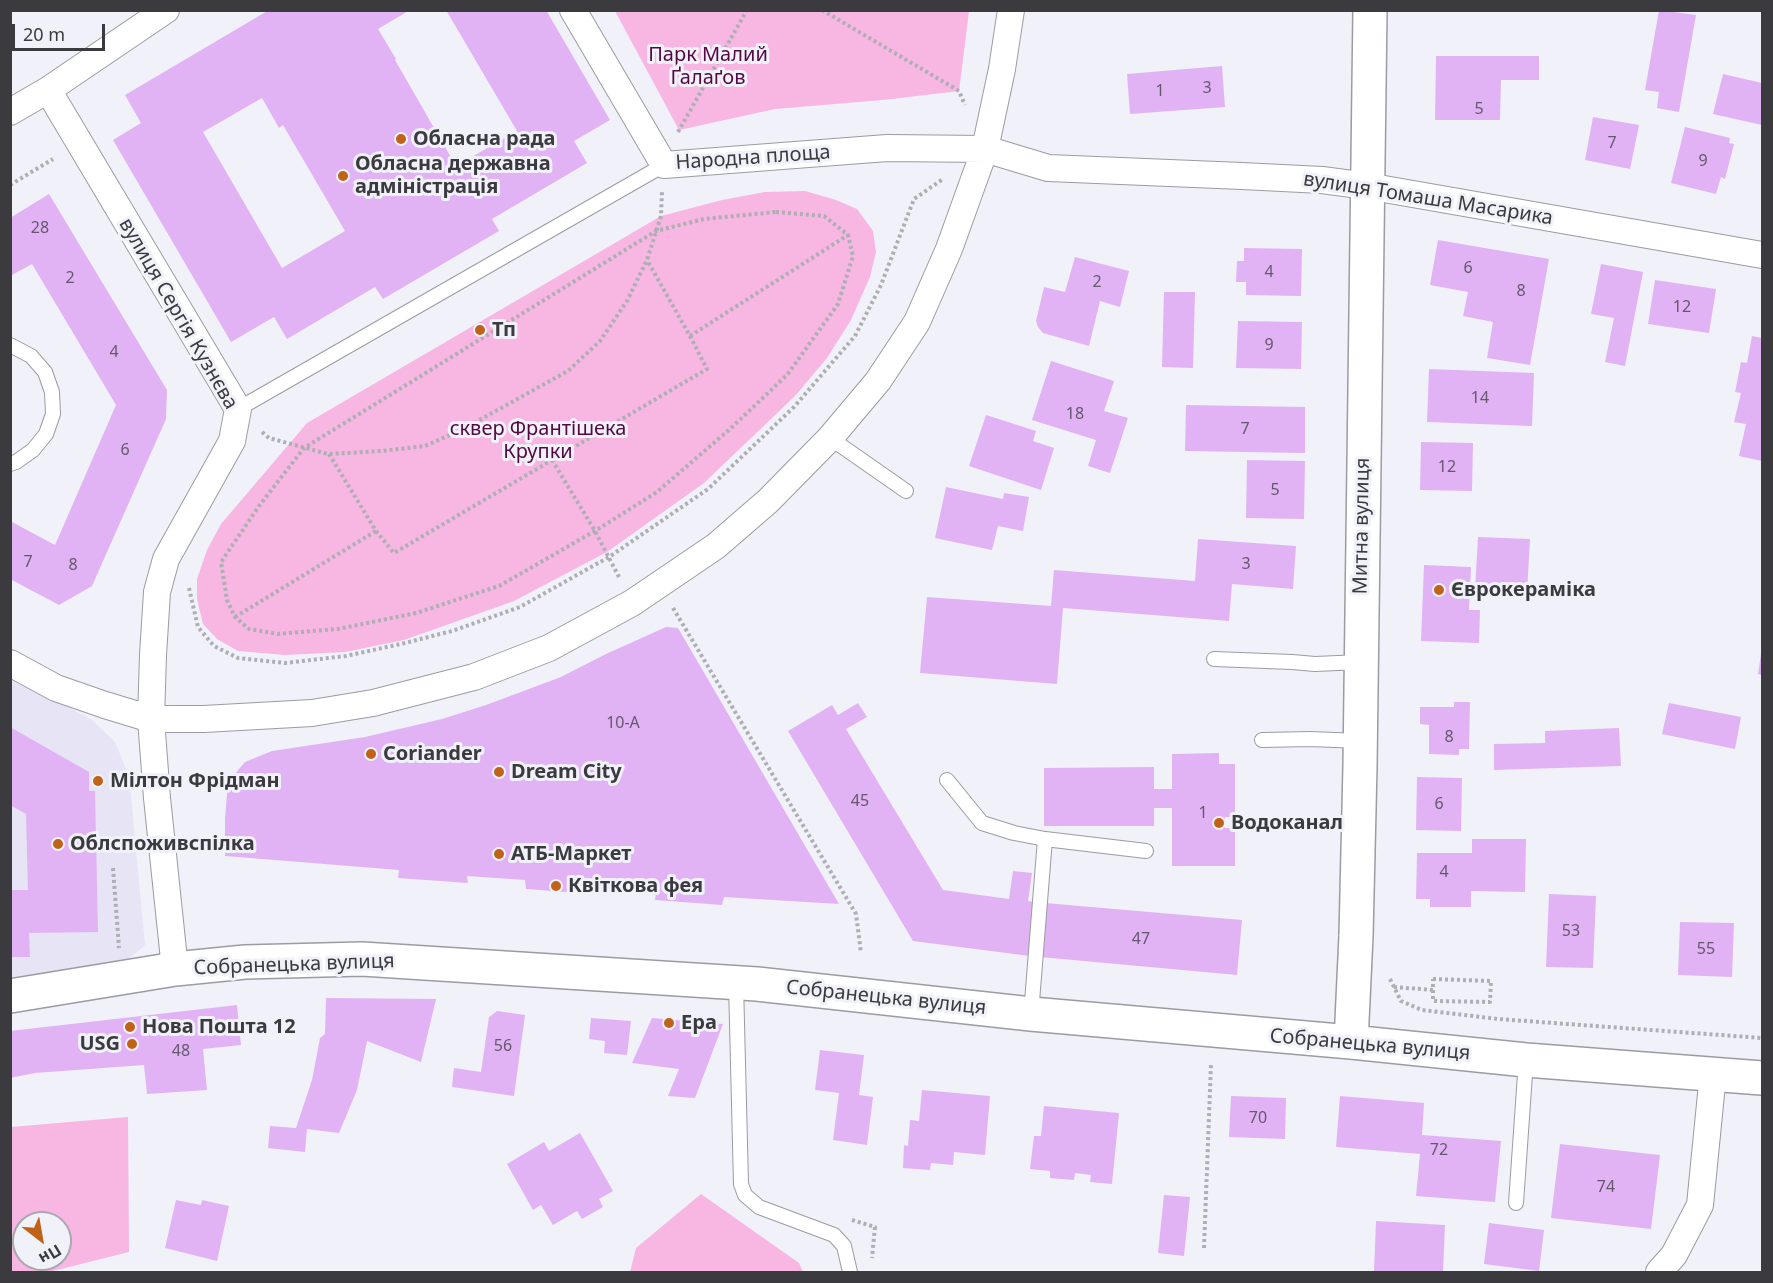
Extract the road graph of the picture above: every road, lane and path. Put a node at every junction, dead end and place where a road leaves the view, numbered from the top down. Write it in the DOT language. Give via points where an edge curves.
graph roads {
  1 [pos="573,10"];
  2 [pos="747,10"];
  3 [pos="822,10"];
  4 [pos="1011,10"];
  5 [pos="1370,10"];
  6 [pos="158,13"];
  7 [pos="48,90"];
  8 [pos="959,92"];
  9 [pos="10,112"];
  10 [pos="679,130"];
  11 [pos="985,149"];
  12 [pos="53,159"];
  13 [pos="663,165"];
  14 [pos="10,184"];
  15 [pos="1367,186"];
  16 [pos="656,231"];
  17 [pos="848,235"];
  18 [pos="1762,255"];
  19 [pos="646,260"];
  20 [pos="690,336"];
  21 [pos="10,345"];
  22 [pos="238,410"];
  23 [pos="830,438"];
  24 [pos="288,443"];
  25 [pos="304,448"];
  26 [pos="328,454"];
  27 [pos="552,460"];
  28 [pos="10,464"];
  29 [pos="906,491"];
  30 [pos="376,531"];
  31 [pos="595,531"];
  32 [pos="607,552"];
  33 [pos="188,579"];
  34 [pos="659,585"];
  35 [pos="235,617"];
  36 [pos="1214,659"];
  37 [pos="1361,662"];
  38 [pos="10,663"];
  39 [pos="151,719"];
  40 [pos="1262,740"];
  41 [pos="1360,741"];
  42 [pos="947,780"];
  43 [pos="1045,839"];
  44 [pos="1146,851"];
  45 [pos="113,868"];
  46 [pos="119,949"];
  47 [pos="861,953"];
  48 [pos="175,969"];
  49 [pos="1390,979"];
  50 [pos="736,983"];
  51 [pos="1394,987"];
  52 [pos="1433,990"];
  53 [pos="10,996"];
  54 [pos="1031,1014"];
  55 [pos="1762,1038"];
  56 [pos="1351,1042"];
  57 [pos="1527,1060"];
  58 [pos="1211,1064"];
  59 [pos="1713,1074"];
  60 [pos="1762,1078"];
  61 [pos="1516,1203"];
  62 [pos="842,1217"];
  63 [pos="1204,1248"];
  64 [pos="871,1261"];
  65 [pos="850,1272"];
  66 [pos="1659,1272"];
  1 -- 13 [label="street, Народна площа"];
  2 -- 10 [label="path"];
  3 -- 8 [label="path"];
  4 -- 11 [label="street"];
  5 -- 15 [label="main road, Митна вулиця"];
  6 -- 7 [label="street"];
  7 -- 9 [label="street"];
  7 -- 22 [label="street, вулиця Сергія Кузнєва"];
  11 -- 13 [label="street, Народна площа" via="887,148"];
  11 -- 15 [label="street, вулиця Томаша Масарика" via="1048,168 1322,180"];
  11 -- 23 [label="street" via="949,249 917,322 878,381"];
  11 -- 33 [label="path" via="914,199 882,285 855,336 794,408 708,489 609,557 520,608 452,632 346,656 285,663 238,658 214,646 198,627"];
  12 -- 14 [label="path"];
  13 -- 16 [label="path" via="661,216"];
  13 -- 22 [label="lane"];
  15 -- 18 [label="street, вулиця Томаша Масарика"];
  15 -- 37 [label="main road, Митна вулиця"];
  16 -- 17 [label="path" via="704,219 776,212 824,216"];
  16 -- 19 [label="path"];
  16 -- 25 [label="path"];
  17 -- 20 [label="path"];
  17 -- 31 [label="path" via="853,256 838,304 787,375 657,492"];
  19 -- 20 [label="path"];
  19 -- 26 [label="path" via="627,301 600,341 568,371 425,446"];
  20 -- 27 [label="path" via="707,369"];
  21 -- 28 [label="lane" via="31,356 45,372 52,392 53,414 46,434 33,450"];
  22 -- 39 [label="street, вулиця Сергія Кузнєва" via="232,441 166,559 157,592"];
  23 -- 29 [label="lane"];
  23 -- 34 [label="street" via="768,501 716,546"];
  24 -- 25 [label="path"];
  25 -- 26 [label="path"];
  25 -- 35 [label="path" via="221,561 226,600"];
  26 -- 30 [label="path"];
  27 -- 30 [label="path" via="394,553"];
  27 -- 31 [label="path"];
  30 -- 35 [label="path"];
  31 -- 32 [label="path"];
  31 -- 35 [label="path" via="499,586 416,613 338,629 278,634 249,629"];
  34 -- 39 [label="street" via="549,648 474,677 418,692 312,713"];
  34 -- 47 [label="path" via="856,914"];
  36 -- 37 [label="lane"];
  37 -- 41 [label="main road, Митна вулиця"];
  38 -- 39 [label="street" via="56,688"];
  39 -- 48 [label="street, вулиця Сергія Кузнєва"];
  40 -- 41 [label="lane"];
  41 -- 56 [label="main road, Митна вулиця"];
  42 -- 43 [label="lane" via="982,823"];
  43 -- 44 [label="lane"];
  43 -- 54 [label="lane"];
  45 -- 46 [label="path"];
  48 -- 50 [label="main road, Собранецька вулиця" via="245,962 362,959"];
  48 -- 53 [label="main road, Собранецька вулиця"];
  49 -- 51 [label="path"];
  50 -- 54 [label="main road, Собранецька вулиця"];
  50 -- 65 [label="lane" via="741,1184 745,1195 759,1208 834,1235 844,1246"];
  51 -- 52 [label="path"];
  51 -- 55 [label="path" via="1401,1001 1422,1010"];
  52 -- 52 [label="path" via="1433,979 1491,981 1490,1002 1432,1001"];
  54 -- 56 [label="main road, Собранецька вулиця"];
  56 -- 57 [label="main road, Собранецька вулиця"];
  57 -- 59 [label="main road, Собранецька вулиця"];
  57 -- 61 [label="lane"];
  58 -- 63 [label="path"];
  59 -- 60 [label="main road, Собранецька вулиця"];
  59 -- 66 [label="street" via="1700,1205 1674,1255"];
  62 -- 64 [label="path" via="875,1227"];
}
